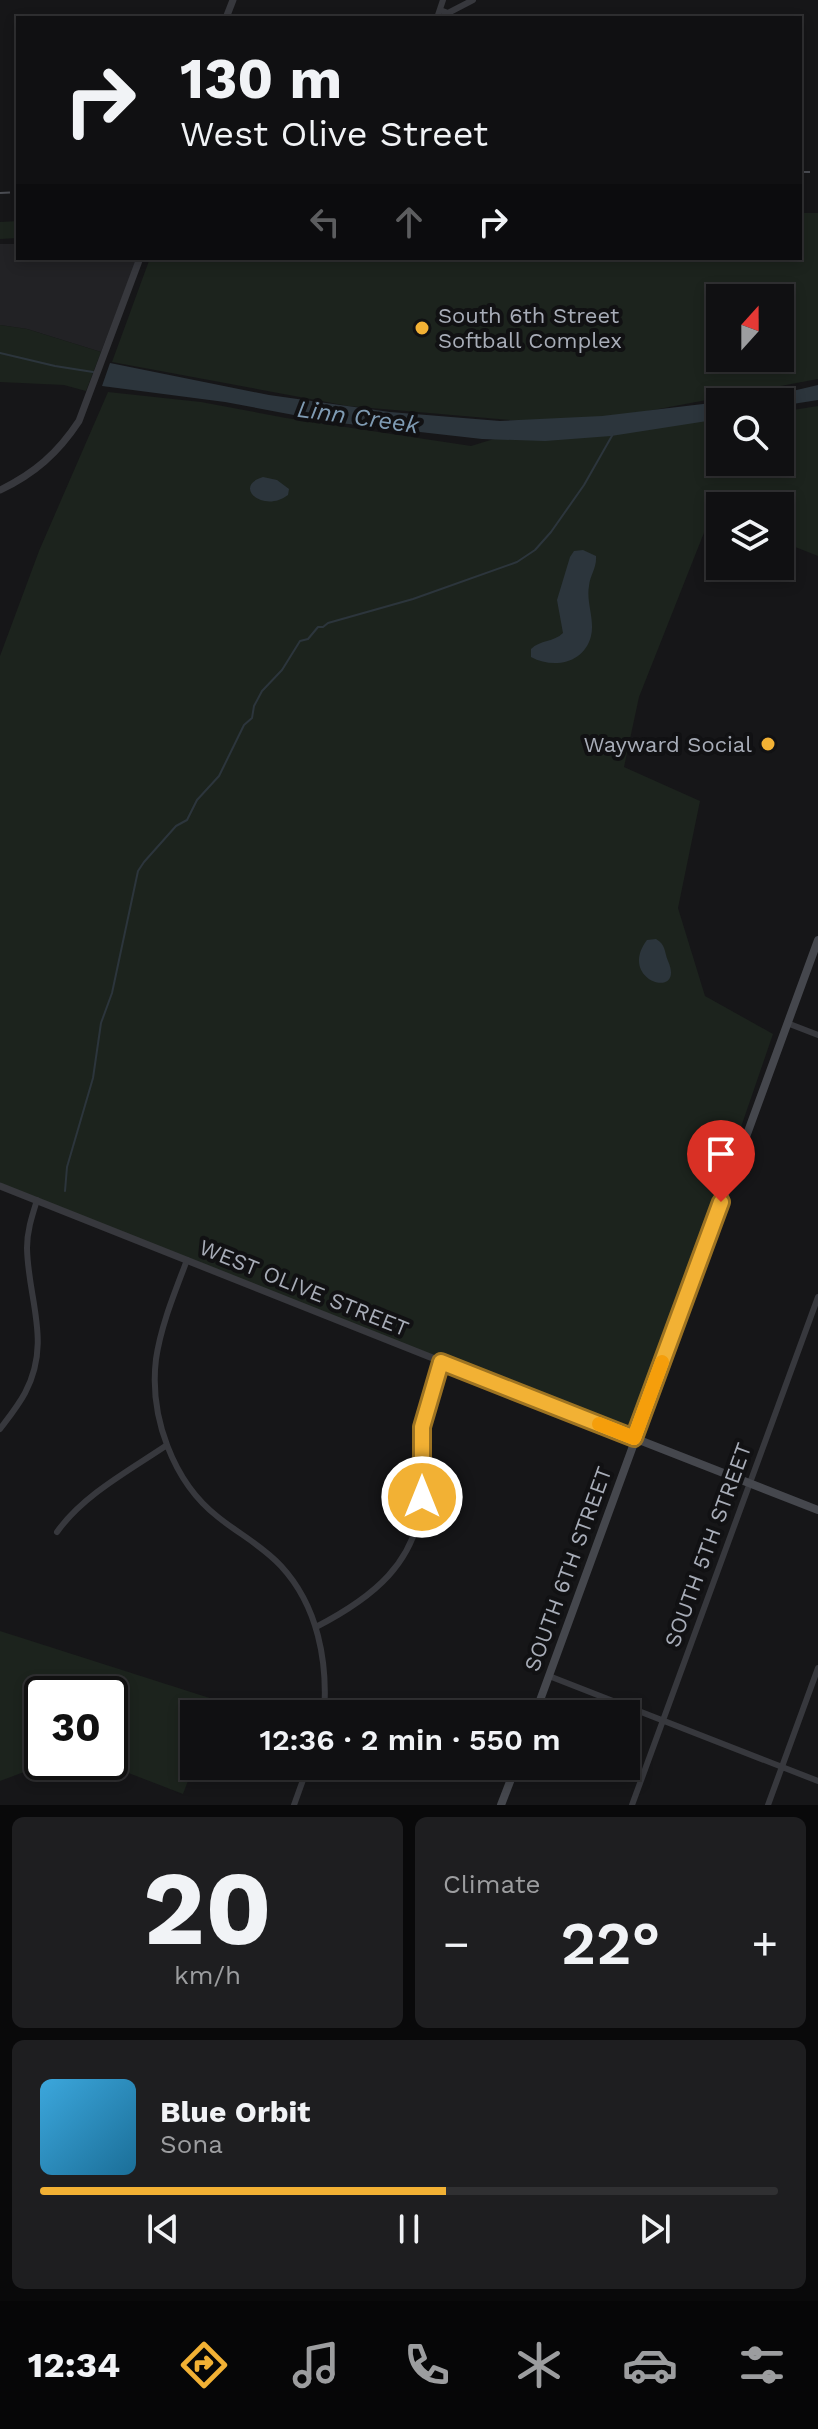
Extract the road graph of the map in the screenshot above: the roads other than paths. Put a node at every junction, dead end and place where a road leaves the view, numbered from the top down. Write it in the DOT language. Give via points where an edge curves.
graph roads {
  1 [pos="443,0"];
  2 [pos="473,0"];
  3 [pos="440,10"];
  4 [pos="438,16"];
  5 [pos="139,260"];
  6 [pos="0,490"];
  7 [pos="818,940"];
  8 [pos="787,1023"];
  9 [pos="818,1035"];
  10 [pos="0,1186"];
  11 [pos="37,1200"];
  12 [pos="187,1260"];
  13 [pos="818,1297"];
  14 [pos="441,1362"];
  15 [pos="0,1429"];
  16 [pos="634,1438"];
  17 [pos="167,1445"];
  18 [pos="750,1483"];
  19 [pos="818,1510"];
  20 [pos="57,1532"];
  21 [pos="316,1627"];
  22 [pos="818,1668"];
  23 [pos="549,1676"];
  24 [pos="324,1700"];
  25 [pos="540,1700"];
  26 [pos="663,1720"];
  27 [pos="782,1767"];
  28 [pos="303,1780"];
  29 [pos="511,1780"];
  30 [pos="818,1781"];
  31 [pos="294,1805"];
  32 [pos="501,1805"];
  33 [pos="632,1805"];
  34 [pos="768,1805"];
  1 -- 3 [label="street"];
  2 -- 3 [label="street" via="448,13"];
  3 -- 4 [label="street"];
  5 -- 6 [label="street" via="79,421 56,453"];
  7 -- 8 [label="main road, SOUTH 6TH STREET"];
  8 -- 9 [label="street"];
  8 -- 16 [label="main road, SOUTH 6TH STREET"];
  10 -- 11 [label="street, WEST OLIVE STREET"];
  11 -- 12 [label="street, WEST OLIVE STREET"];
  11 -- 15 [label="street" via="27,1248 38,1316 36,1356 25,1393"];
  12 -- 14 [label="street, WEST OLIVE STREET"];
  12 -- 17 [label="street" via="156,1359"];
  13 -- 18 [label="street, SOUTH 5TH STREET"];
  14 -- 16 [label="street, WEST OLIVE STREET"];
  14 -- 21 [label="street" via="425,1411 422,1497 410,1543 382,1585"];
  16 -- 18 [label="main road, WEST OLIVE STREET"];
  16 -- 23 [label="main road, SOUTH 6TH STREET"];
  17 -- 20 [label="street" via="112,1482"];
  17 -- 21 [label="street" via="205,1505 283,1568"];
  18 -- 19 [label="main road, WEST OLIVE STREET"];
  18 -- 26 [label="street, SOUTH 5TH STREET"];
  21 -- 24 [label="street"];
  22 -- 27 [label="street"];
  23 -- 25 [label="main road, SOUTH 6TH STREET"];
  23 -- 26 [label="street"];
  26 -- 27 [label="street"];
  26 -- 33 [label="street, SOUTH 5TH STREET"];
  27 -- 30 [label="street"];
  27 -- 34 [label="street"];
  28 -- 31 [label="street"];
  29 -- 32 [label="main road"];
}
